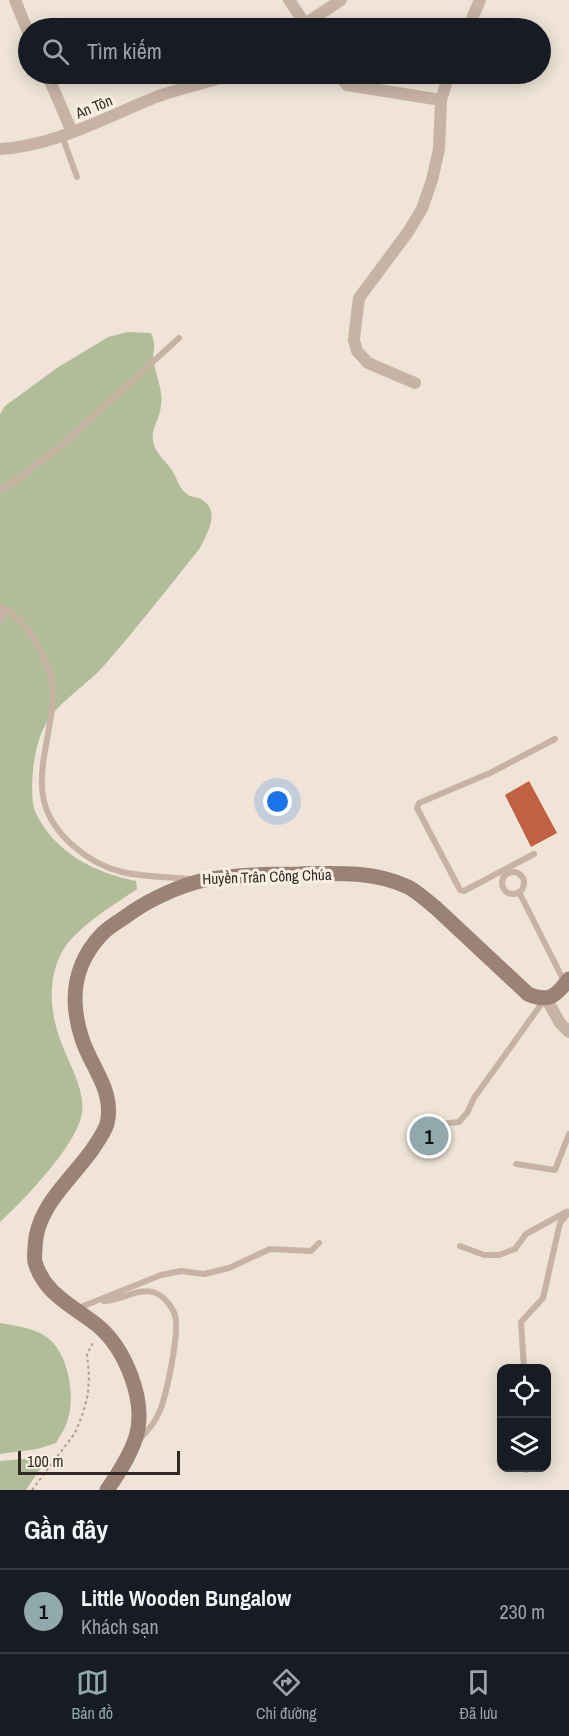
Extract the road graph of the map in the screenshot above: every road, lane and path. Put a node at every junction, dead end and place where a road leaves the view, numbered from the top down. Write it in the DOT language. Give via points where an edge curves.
graph roads {
  1 [pos="15,0"];
  2 [pos="289,0"];
  3 [pos="341,0"];
  4 [pos="480,0"];
  5 [pos="22,18"];
  6 [pos="299,18"];
  7 [pos="316,18"];
  8 [pos="472,18"];
  9 [pos="50,84"];
  10 [pos="198,84"];
  11 [pos="346,84"];
  12 [pos="446,84"];
  13 [pos="441,100"];
  14 [pos="67,134"];
  15 [pos="0,149"];
  16 [pos="77,177"];
  17 [pos="179,338"];
  18 [pos="415,383"];
  19 [pos="0,490"];
  20 [pos="3,608"];
  21 [pos="0,622"];
  22 [pos="555,739"];
  23 [pos="534,854"];
  24 [pos="506,872"];
  25 [pos="203,880"];
  26 [pos="519,892"];
  27 [pos="567,982"];
  28 [pos="546,998"];
  29 [pos="569,1032"];
  30 [pos="426,1118"];
  31 [pos="569,1134"];
  32 [pos="516,1164"];
  33 [pos="569,1211"];
  34 [pos="319,1243"];
  35 [pos="460,1246"];
  36 [pos="100,1300"];
  37 [pos="74,1309"];
  38 [pos="100,1327"];
  39 [pos="524,1364"];
  40 [pos="131,1448"];
  41 [pos="32,1490"];
  42 [pos="107,1490"];
  1 -- 5 [label="street"];
  2 -- 6 [label="street"];
  3 -- 7 [label="street"];
  4 -- 8 [label="street"];
  9 -- 14 [label="street"];
  10 -- 14 [label="street, An Tôn"];
  11 -- 13 [label="street"];
  12 -- 13 [label="street"];
  13 -- 18 [label="street" via="439,149 422,209 359,298 354,340 357,351 368,363"];
  14 -- 15 [label="street, An Tôn"];
  14 -- 16 [label="lane"];
  17 -- 19 [label="lane" via="62,445"];
  20 -- 21 [label="lane"];
  20 -- 25 [label="lane, Huyền Trân Công Chúa" via="22,621 42,652 54,691 42,783 51,820 72,846 121,872"];
  22 -- 24 [label="lane" via="418,805 460,890"];
  23 -- 24 [label="lane"];
  24 -- 26 [label="lane" via="521,876 524,882"];
  24 -- 26 [label="lane" via="502,887 513,894"];
  25 -- 28 [label="main road, Huyền Trân Công Chúa" via="257,874 330,873 382,878 408,887 528,994"];
  25 -- 37 [label="main road" via="142,905 104,932 84,958 77,977 77,1018 83,1041 101,1077 108,1112 101,1137 41,1218 35,1241 35,1261 44,1281"];
  26 -- 27 [label="lane"];
  27 -- 28 [label="main road"];
  28 -- 29 [label="street"];
  28 -- 30 [label="lane" via="459,1122 441,1124"];
  31 -- 32 [label="lane" via="555,1170"];
  33 -- 35 [label="lane" via="526,1234 515,1249 499,1255 484,1255"];
  33 -- 39 [label="lane" via="560,1223 543,1298 521,1323"];
  34 -- 36 [label="lane" via="311,1251 270,1249 229,1268 204,1274 181,1271 161,1275"];
  36 -- 37 [label="lane"];
  36 -- 40 [label="lane" via="155,1292 166,1300 174,1315 176,1329 164,1400 150,1429"];
  37 -- 38 [label="main road"];
  38 -- 40 [label="main road" via="125,1360 138,1398 140,1417"];
  38 -- 41 [label="path" via="87,1354 88,1394 75,1433"];
  40 -- 42 [label="main road"];
}
